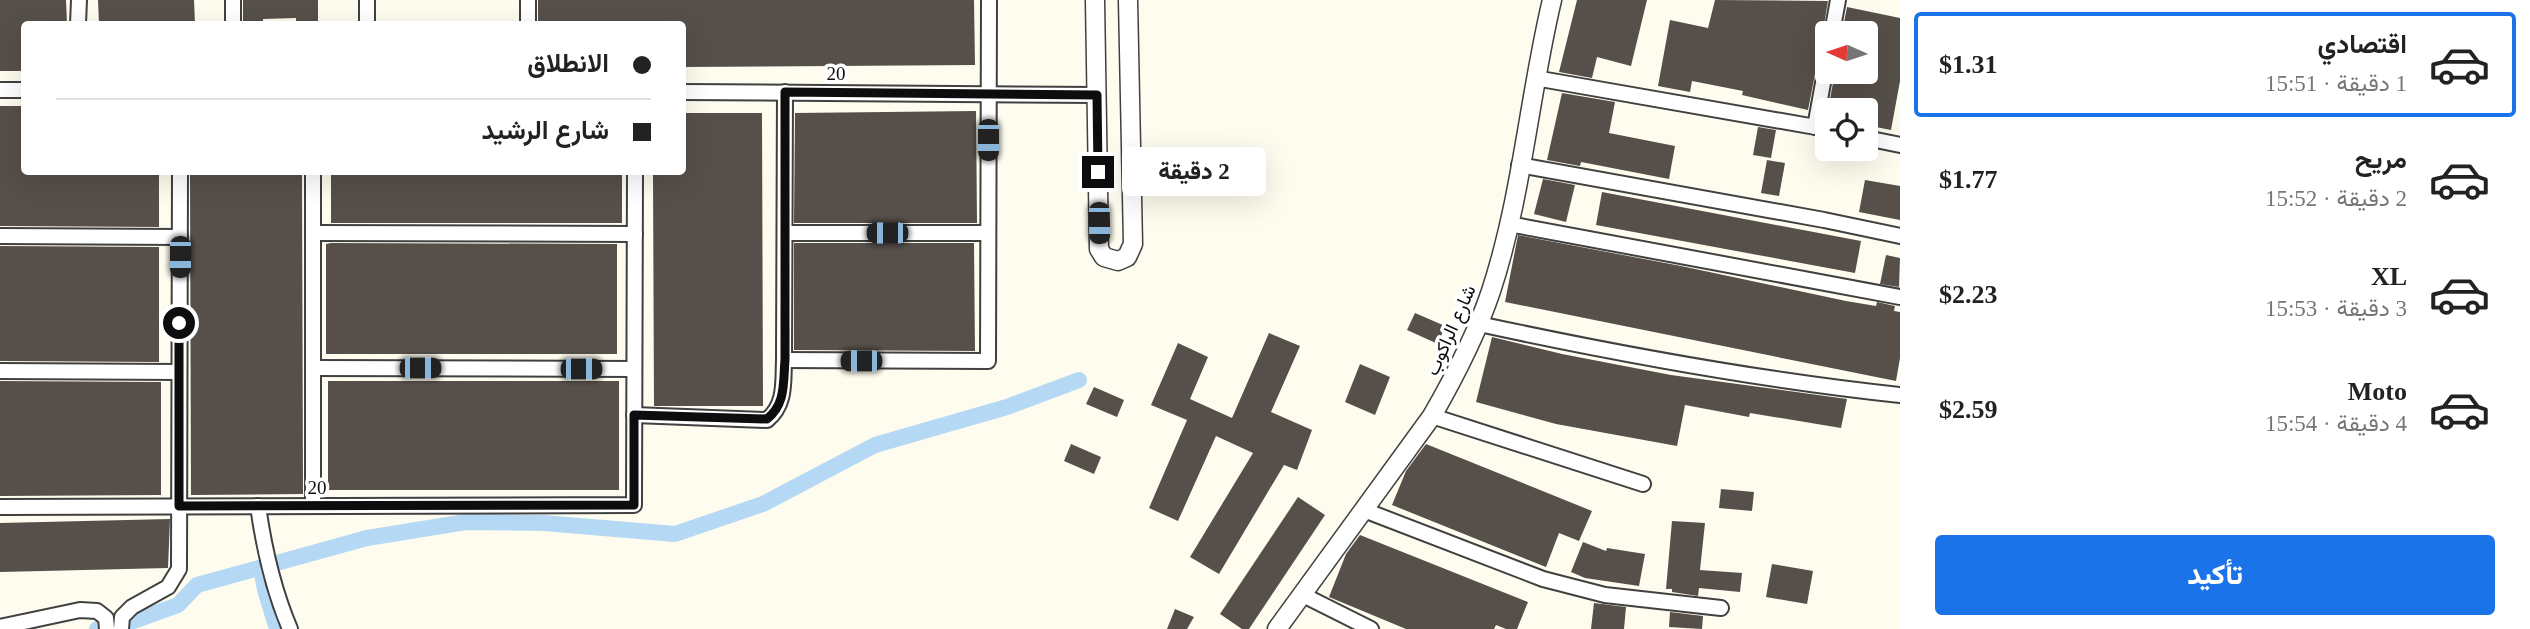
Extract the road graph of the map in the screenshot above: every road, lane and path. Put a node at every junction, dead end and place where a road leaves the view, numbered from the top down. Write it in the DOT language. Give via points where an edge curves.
graph roads {
  1 [pos="79,0"];
  2 [pos="233,0"];
  3 [pos="367,0"];
  4 [pos="528,0"];
  5 [pos="989,0"];
  6 [pos="1095,0"];
  7 [pos="1128,0"];
  8 [pos="1552,0"];
  9 [pos="1838,0"];
  10 [pos="78,21"];
  11 [pos="233,21"];
  12 [pos="367,21"];
  13 [pos="528,21"];
  14 [pos="1834,21"];
  15 [pos="1535,78"];
  16 [pos="0,90"];
  17 [pos="21,90"];
  18 [pos="686,92"];
  19 [pos="785,92"];
  20 [pos="989,93"];
  21 [pos="1097,95"];
  22 [pos="1815,127"];
  23 [pos="1878,140"];
  24 [pos="1900,145"];
  25 [pos="1520,165"];
  26 [pos="180,175"];
  27 [pos="313,175"];
  28 [pos="635,175"];
  29 [pos="1509,224"];
  30 [pos="313,233"];
  31 [pos="785,233"];
  32 [pos="988,233"];
  33 [pos="635,234"];
  34 [pos="0,236"];
  35 [pos="1900,236"];
  36 [pos="180,237"];
  37 [pos="1900,297"];
  38 [pos="1479,324"];
  39 [pos="785,360"];
  40 [pos="313,368"];
  41 [pos="634,369"];
  42 [pos="0,371"];
  43 [pos="179,372"];
  44 [pos="1900,396"];
  45 [pos="634,415"];
  46 [pos="1432,416"];
  47 [pos="1643,484"];
  48 [pos="179,506"];
  49 [pos="258,506"];
  50 [pos="313,506"];
  51 [pos="0,507"];
  52 [pos="1364,510"];
  53 [pos="1303,595"];
  54 [pos="1721,608"];
  55 [pos="121,623"];
  56 [pos="107,625"];
  57 [pos="0,627"];
  58 [pos="290,629"];
  59 [pos="1277,629"];
  60 [pos="1371,629"];
  1 -- 10 [label="street"];
  2 -- 11 [label="street"];
  3 -- 12 [label="street"];
  4 -- 13 [label="street"];
  5 -- 20 [label="street"];
  6 -- 21 [label="street"];
  7 -- 21 [label="street" via="1133,244 1127,257 1118,261 1104,257 1099,248"];
  8 -- 15 [label="street, شارع الراكوب"];
  9 -- 14 [label="street"];
  15 -- 22 [label="street"];
  15 -- 25 [label="street, شارع الراكوب"];
  16 -- 17 [label="street"];
  18 -- 19 [label="street, 20"];
  19 -- 20 [label="street, 20"];
  19 -- 31 [label="street"];
  20 -- 21 [label="street, 20"];
  20 -- 32 [label="street"];
  23 -- 24 [label="street"];
  25 -- 29 [label="street, شارع الراكوب"];
  25 -- 35 [label="street"];
  26 -- 36 [label="street"];
  27 -- 30 [label="street"];
  28 -- 33 [label="street"];
  29 -- 37 [label="street"];
  29 -- 38 [label="street, شارع الراكوب"];
  30 -- 33 [label="street"];
  30 -- 40 [label="street"];
  31 -- 32 [label="street"];
  31 -- 39 [label="street"];
  32 -- 39 [label="street" via="988,361"];
  33 -- 41 [label="street"];
  34 -- 36 [label="street"];
  36 -- 43 [label="street"];
  38 -- 44 [label="street" via="1605,351"];
  38 -- 46 [label="street, شارع الراكوب"];
  39 -- 45 [label="street" via="783,396 778,411 767,419"];
  40 -- 41 [label="street"];
  40 -- 50 [label="street"];
  41 -- 45 [label="street"];
  42 -- 43 [label="street"];
  43 -- 48 [label="street"];
  45 -- 50 [label="street, 20" via="634,505"];
  46 -- 47 [label="street"];
  46 -- 52 [label="street, شارع الراكوب"];
  48 -- 49 [label="street, 20"];
  48 -- 51 [label="street, 20"];
  48 -- 55 [label="street" via="178,569 167,587 132,607"];
  49 -- 50 [label="street, 20"];
  49 -- 58 [label="street" via="272,580"];
  52 -- 53 [label="street, شارع الراكوب"];
  52 -- 54 [label="street" via="1543,579 1605,595"];
  53 -- 59 [label="street, شارع الراكوب"];
  53 -- 60 [label="street"];
  56 -- 57 [label="street" via="97,611 79,610"];
}
